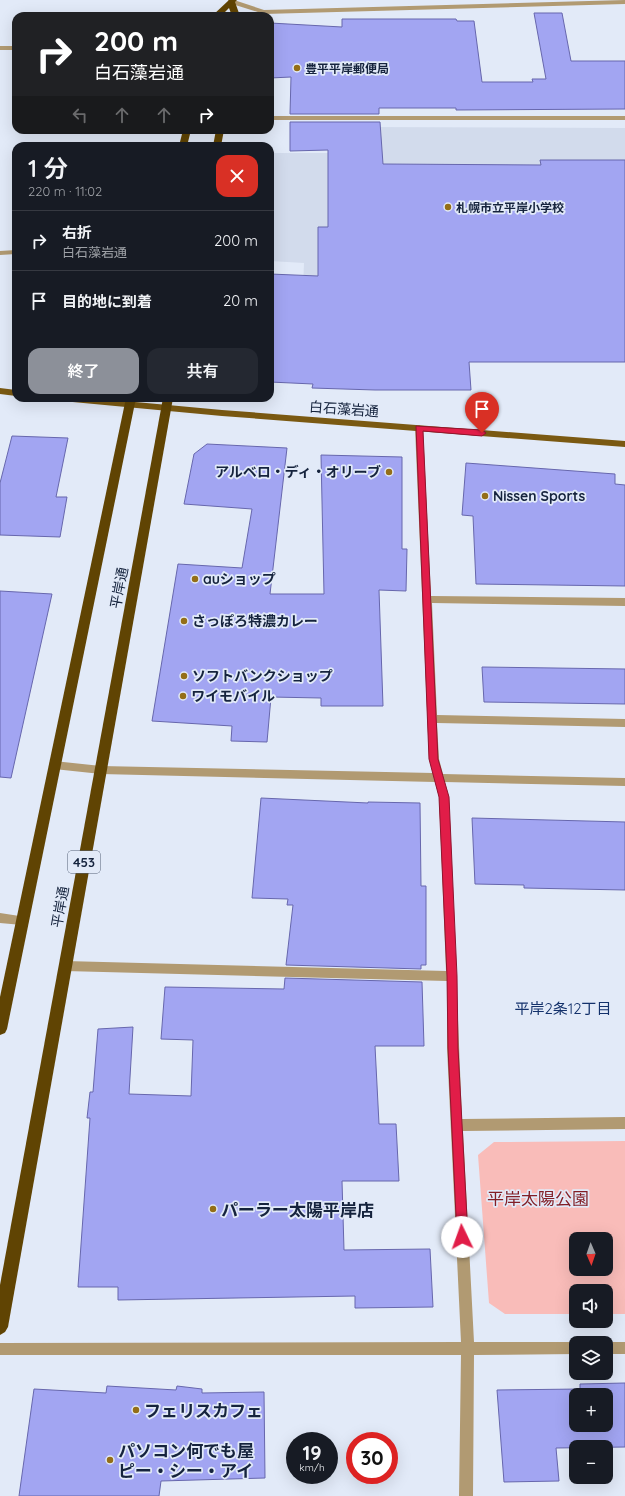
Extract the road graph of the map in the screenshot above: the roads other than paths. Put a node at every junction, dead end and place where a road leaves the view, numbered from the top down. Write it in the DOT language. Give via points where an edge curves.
graph roads {
  1 [pos="232,1"];
  2 [pos="553,2"];
  3 [pos="625,2"];
  4 [pos="220,12"];
  5 [pos="235,12"];
  6 [pos="2,48"];
  7 [pos="0,57"];
  8 [pos="274,118"];
  9 [pos="625,118"];
  10 [pos="0,252"];
  11 [pos="12,252"];
  12 [pos="0,391"];
  13 [pos="12,392"];
  14 [pos="130,402"];
  15 [pos="149,402"];
  16 [pos="168,403"];
  17 [pos="419,428"];
  18 [pos="625,444"];
  19 [pos="428,599"];
  20 [pos="625,602"];
  21 [pos="432,719"];
  22 [pos="625,724"];
  23 [pos="54,765"];
  24 [pos="101,770"];
  25 [pos="439,778"];
  26 [pos="625,782"];
  27 [pos="0,918"];
  28 [pos="22,920"];
  29 [pos="65,966"];
  30 [pos="452,976"];
  31 [pos="0,1029"];
  32 [pos="625,1123"];
  33 [pos="457,1126"];
  34 [pos="0,1327"];
  35 [pos="569,1348"];
  36 [pos="613,1348"];
  37 [pos="625,1348"];
  38 [pos="0,1349"];
  39 [pos="468,1349"];
  40 [pos="466,1496"];
  1 -- 2 [label="street" via="264,12"];
  1 -- 4 [label="highway"];
  1 -- 5 [label="highway"];
  2 -- 3 [label="street"];
  6 -- 7 [label="street"];
  8 -- 9 [label="street"];
  10 -- 11 [label="street"];
  12 -- 13 [label="main road"];
  14 -- 23 [label="highway, 平岸通"];
  15 -- 16 [label="main road, 白石藻岩通"];
  16 -- 17 [label="main road, 白石藻岩通"];
  16 -- 24 [label="highway, 平岸通 / 453"];
  17 -- 18 [label="main road, 白石藻岩通"];
  17 -- 19 [label="street"];
  19 -- 20 [label="street"];
  19 -- 21 [label="street"];
  21 -- 22 [label="street"];
  21 -- 25 [label="street" via="434,759"];
  23 -- 24 [label="street"];
  23 -- 28 [label="highway, 平岸通"];
  24 -- 25 [label="street"];
  24 -- 29 [label="highway, 平岸通 / 453"];
  25 -- 26 [label="street"];
  25 -- 30 [label="street" via="444,797"];
  27 -- 28 [label="street"];
  28 -- 31 [label="highway, 平岸通"];
  29 -- 30 [label="street"];
  29 -- 34 [label="highway, 平岸通 / 453"];
  30 -- 33 [label="street"];
  32 -- 33 [label="street"];
  33 -- 39 [label="street"];
  35 -- 39 [label="street"];
  36 -- 37 [label="street"];
  38 -- 39 [label="street"];
  39 -- 40 [label="street"];
}
